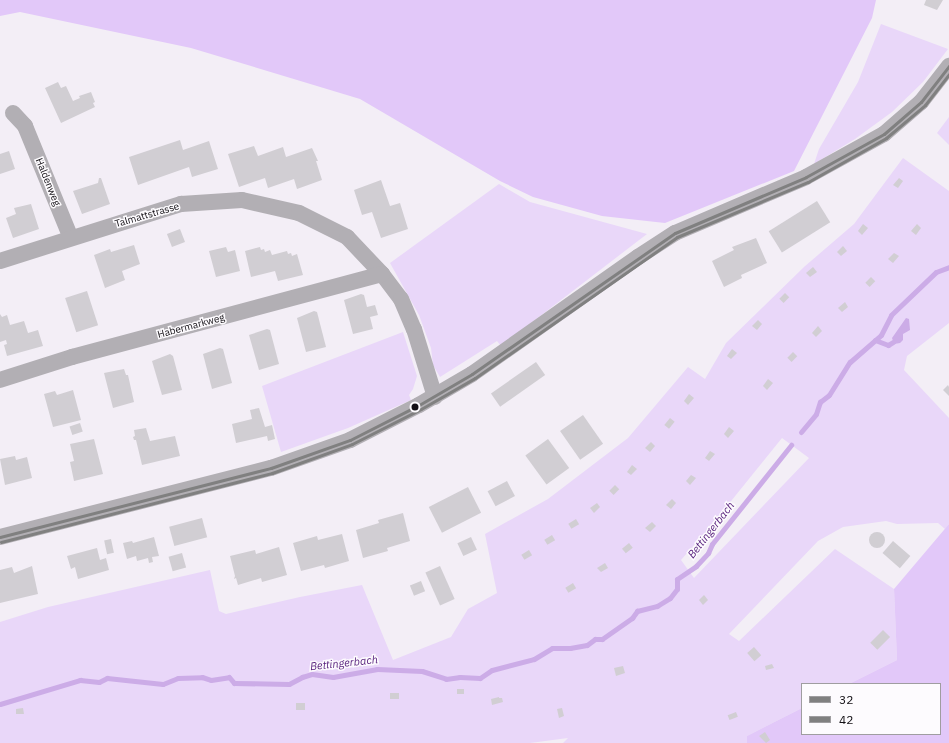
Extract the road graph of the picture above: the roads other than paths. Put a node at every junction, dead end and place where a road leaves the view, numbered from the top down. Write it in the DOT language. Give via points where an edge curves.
graph roads {
  1 [pos="949,66"];
  2 [pos="13,113"];
  3 [pos="71,238"];
  4 [pos="0,261"];
  5 [pos="382,274"];
  6 [pos="0,380"];
  7 [pos="435,397"];
  8 [pos="0,537"];
  1 -- 7 [label="street" via="922,102 884,134 806,177 675,233"];
  2 -- 3 [label="street, Haldenweg" via="25,126"];
  3 -- 4 [label="street, Talmattstrasse"];
  3 -- 5 [label="street, Talmattstrasse" via="181,204 242,200 299,213 347,237"];
  5 -- 6 [label="street, Habermarkweg"];
  5 -- 7 [label="street, Talmattstrasse" via="401,299 414,329"];
  7 -- 8 [label="street" via="350,440 271,468"];
}
